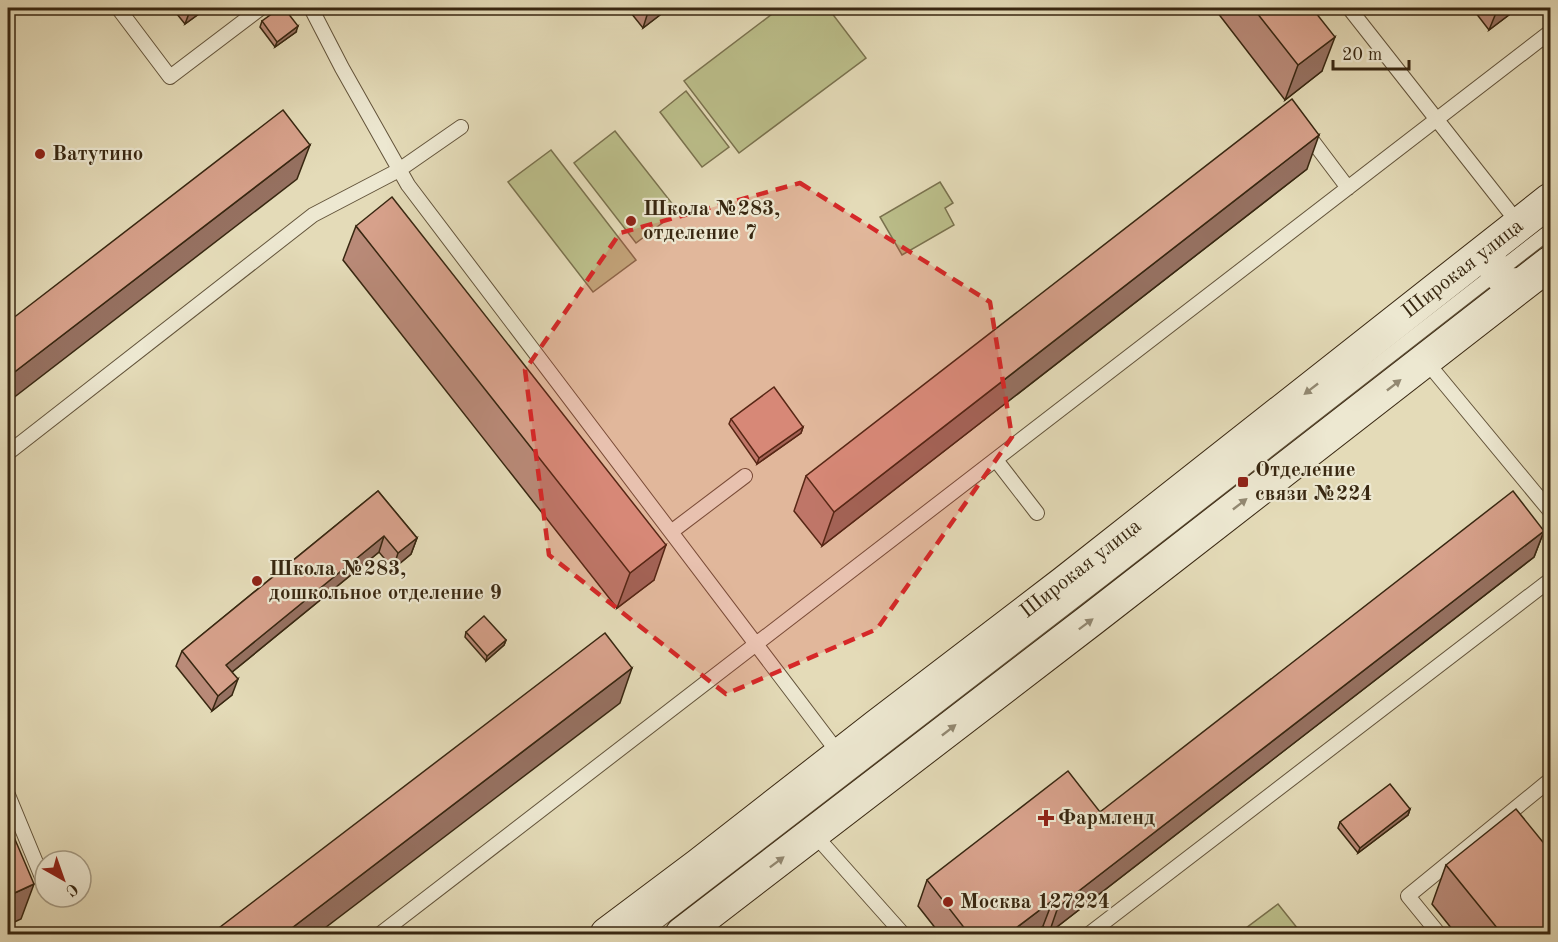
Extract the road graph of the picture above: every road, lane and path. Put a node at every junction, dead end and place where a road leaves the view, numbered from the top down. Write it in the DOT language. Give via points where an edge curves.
graph roads {
  1 [pos="118,8"];
  2 [pos="261,8"];
  3 [pos="311,8"];
  4 [pos="1349,8"];
  5 [pos="1551,32"];
  6 [pos="1437,120"];
  7 [pos="461,127"];
  8 [pos="1302,127"];
  9 [pos="399,170"];
  10 [pos="1348,188"];
  11 [pos="1551,200"];
  12 [pos="1523,231"];
  13 [pos="1541,270"];
  14 [pos="1496,273"];
  15 [pos="1425,360"];
  16 [pos="8,453"];
  17 [pos="996,460"];
  18 [pos="745,476"];
  19 [pos="1551,511"];
  20 [pos="1037,513"];
  21 [pos="671,532"];
  22 [pos="1551,580"];
  23 [pos="1026,624"];
  24 [pos="756,644"];
  25 [pos="1039,659"];
  26 [pos="840,755"];
  27 [pos="1551,780"];
  28 [pos="8,795"];
  29 [pos="814,834"];
  30 [pos="33,855"];
  31 [pos="380,934"];
  32 [pos="607,934"];
  33 [pos="641,934"];
  34 [pos="682,934"];
  35 [pos="903,934"];
  36 [pos="1089,934"];
  37 [pos="1439,934"];
  1 -- 2 [label="lane" via="170,76"];
  3 -- 9 [label="lane"];
  4 -- 6 [label="lane"];
  5 -- 6 [label="lane"];
  6 -- 10 [label="lane"];
  6 -- 12 [label="lane"];
  7 -- 9 [label="lane"];
  8 -- 10 [label="lane"];
  9 -- 16 [label="lane" via="313,215"];
  9 -- 21 [label="lane"];
  10 -- 17 [label="lane"];
  11 -- 12 [label="main road, Широкая улица"];
  12 -- 14 [label="lane, Широкая улица"];
  12 -- 14 [label="street" via="1494,247 1491,256"];
  12 -- 23 [label="main road, Широкая улица, one-way"];
  13 -- 14 [label="street" via="1523,282 1513,283"];
  13 -- 15 [label="main road"];
  14 -- 23 [label="lane, Широкая улица"];
  15 -- 19 [label="lane"];
  25 -- 15 [label="main road, one-way"];
  17 -- 20 [label="lane"];
  17 -- 24 [label="lane"];
  18 -- 21 [label="lane"];
  21 -- 24 [label="lane"];
  22 -- 36 [label="lane"];
  23 -- 25 [label="main road" via="1047,636 1048,645"];
  23 -- 26 [label="main road, Широкая улица"];
  23 -- 33 [label="lane, Широкая улица"];
  24 -- 26 [label="lane"];
  24 -- 31 [label="lane"];
  29 -- 25 [label="main road, one-way"];
  26 -- 32 [label="main road, Широкая улица"];
  27 -- 37 [label="lane" via="1511,819 1408,896"];
  28 -- 30 [label="lane"];
  34 -- 29 [label="main road, one-way"];
  29 -- 35 [label="lane"];
}
